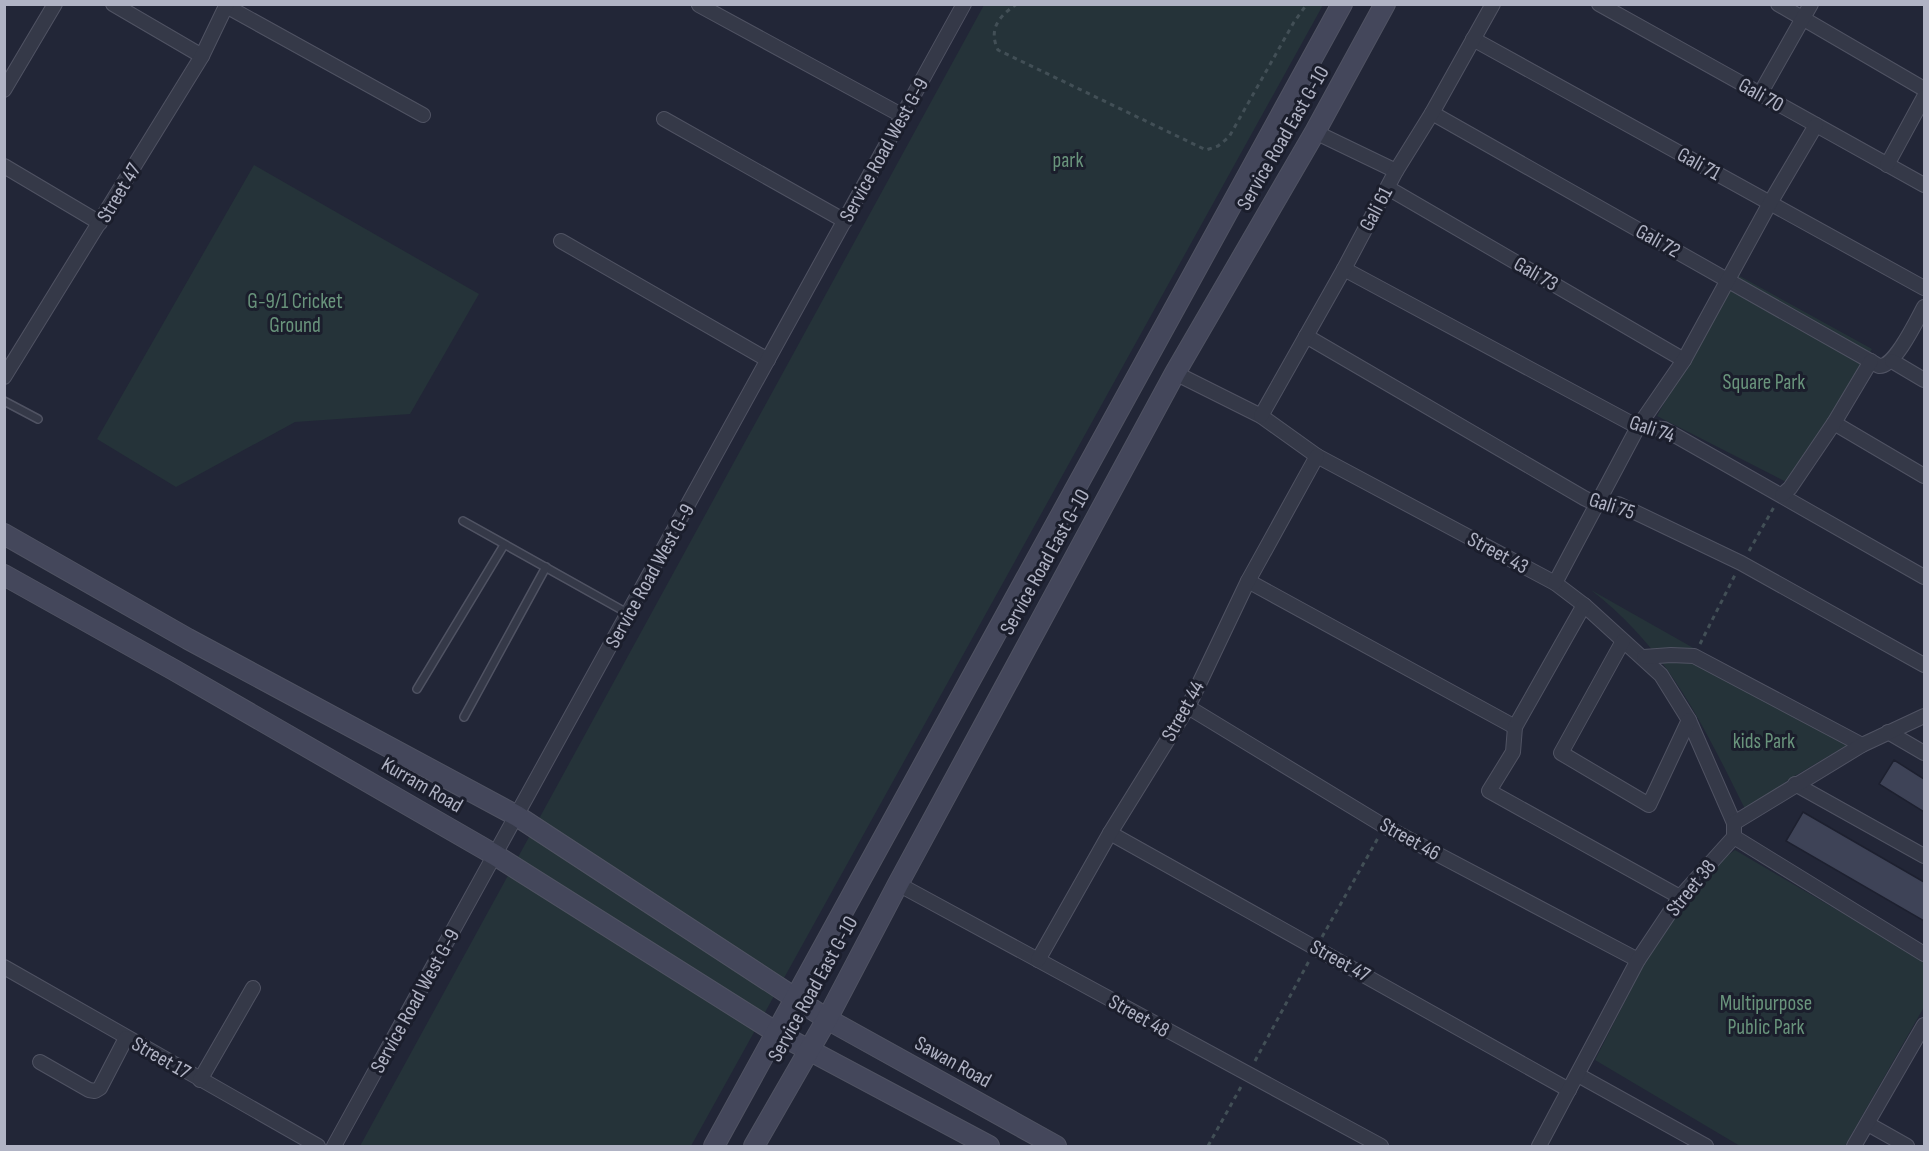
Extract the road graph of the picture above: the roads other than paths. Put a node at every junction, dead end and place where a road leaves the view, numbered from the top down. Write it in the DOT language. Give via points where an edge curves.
graph roads {
  1 [pos="55,4"];
  2 [pos="113,4"];
  3 [pos="964,4"];
  4 [pos="1386,4"];
  5 [pos="1493,4"];
  6 [pos="1599,4"];
  7 [pos="1778,4"];
  8 [pos="1811,4"];
  9 [pos="226,5"];
  10 [pos="699,5"];
  11 [pos="1339,6"];
  12 [pos="1803,19"];
  13 [pos="1473,39"];
  14 [pos="202,56"];
  15 [pos="1924,89"];
  16 [pos="4,90"];
  17 [pos="1760,94"];
  18 [pos="1924,97"];
  19 [pos="1432,113"];
  20 [pos="423,115"];
  21 [pos="903,116"];
  22 [pos="664,119"];
  23 [pos="1816,125"];
  24 [pos="1315,132"];
  25 [pos="1887,165"];
  26 [pos="4,166"];
  27 [pos="1396,171"];
  28 [pos="1924,185"];
  29 [pos="1388,188"];
  30 [pos="1770,203"];
  31 [pos="844,221"];
  32 [pos="100,223"];
  33 [pos="561,241"];
  34 [pos="1344,268"];
  35 [pos="1727,280"];
  36 [pos="1924,288"];
  37 [pos="1924,307"];
  38 [pos="1306,336"];
  39 [pos="768,360"];
  40 [pos="1684,360"];
  41 [pos="1871,361"];
  42 [pos="1888,364"];
  43 [pos="1175,374"];
  44 [pos="4,377"];
  45 [pos="1924,380"];
  46 [pos="4,401"];
  47 [pos="1261,416"];
  48 [pos="38,418"];
  49 [pos="1834,423"];
  50 [pos="1638,427"];
  51 [pos="1317,456"];
  52 [pos="1924,476"];
  53 [pos="1782,495"];
  54 [pos="1598,505"];
  55 [pos="464,521"];
  56 [pos="4,534"];
  57 [pos="504,545"];
  58 [pos="546,567"];
  59 [pos="4,575"];
  60 [pos="1924,577"];
  61 [pos="1248,581"];
  62 [pos="1555,583"];
  63 [pos="1584,605"];
  64 [pos="629,614"];
  65 [pos="1623,640"];
  66 [pos="1644,657"];
  67 [pos="1924,665"];
  68 [pos="417,688"];
  69 [pos="1188,706"];
  70 [pos="1924,716"];
  71 [pos="464,717"];
  72 [pos="1689,720"];
  73 [pos="1515,727"];
  74 [pos="1888,732"];
  75 [pos="1862,746"];
  76 [pos="1924,753"];
  77 [pos="1795,784"];
  78 [pos="517,816"];
  79 [pos="1734,823"];
  80 [pos="1110,833"];
  81 [pos="1734,837"];
  82 [pos="495,855"];
  83 [pos="1924,855"];
  84 [pos="898,884"];
  85 [pos="1680,897"];
  86 [pos="1924,954"];
  87 [pos="1038,960"];
  88 [pos="1638,960"];
  89 [pos="4,967"];
  90 [pos="253,988"];
  91 [pos="795,998"];
  92 [pos="827,1019"];
  93 [pos="1924,1025"];
  94 [pos="777,1033"];
  95 [pos="126,1038"];
  96 [pos="1920,1045"];
  97 [pos="808,1049"];
  98 [pos="40,1062"];
  99 [pos="1578,1075"];
  100 [pos="200,1080"];
  101 [pos="1569,1090"];
  102 [pos="1868,1124"];
  103 [pos="318,1146"];
  104 [pos="334,1146"];
  105 [pos="714,1146"];
  106 [pos="754,1146"];
  107 [pos="989,1146"];
  108 [pos="1056,1146"];
  109 [pos="1382,1146"];
  110 [pos="1539,1146"];
  111 [pos="1706,1146"];
  112 [pos="1854,1146"];
  113 [pos="1907,1146"];
  1 -- 16 [label="street"];
  2 -- 14 [label="street"];
  3 -- 21 [label="street, Service Road West G-9"];
  4 -- 24 [label="main road, Service Road East G-10"];
  5 -- 13 [label="street, Gali 61"];
  6 -- 17 [label="street, Gali 70"];
  7 -- 12 [label="street"];
  8 -- 12 [label="street"];
  9 -- 14 [label="street, Street 47"];
  9 -- 20 [label="street"];
  10 -- 21 [label="street"];
  11 -- 91 [label="main road, Service Road East G-10"];
  12 -- 15 [label="street"];
  12 -- 17 [label="street"];
  13 -- 19 [label="street, Gali 61"];
  13 -- 30 [label="street, Gali 71"];
  14 -- 32 [label="street, Street 47"];
  17 -- 23 [label="street, Gali 70"];
  18 -- 25 [label="street"];
  19 -- 27 [label="street, Gali 61"];
  19 -- 35 [label="street, Gali 72"];
  21 -- 31 [label="street, Service Road West G-9"];
  22 -- 31 [label="street"];
  23 -- 25 [label="street, Gali 70"];
  23 -- 30 [label="street"];
  24 -- 27 [label="street"];
  24 -- 43 [label="main road, Service Road East G-10"];
  25 -- 28 [label="street, Gali 70"];
  26 -- 32 [label="street"];
  27 -- 29 [label="street, Gali 61"];
  29 -- 34 [label="street, Gali 61"];
  29 -- 40 [label="street, Gali 73"];
  30 -- 35 [label="street"];
  30 -- 36 [label="street, Gali 71"];
  31 -- 39 [label="street, Service Road West G-9"];
  32 -- 44 [label="street, Street 47"];
  33 -- 39 [label="street"];
  34 -- 38 [label="street, Gali 61"];
  34 -- 50 [label="street, Gali 74"];
  35 -- 40 [label="street"];
  35 -- 41 [label="street, Gali 72"];
  37 -- 42 [label="street"];
  38 -- 47 [label="street, Gali 61"];
  38 -- 54 [label="street, Gali 75"];
  39 -- 64 [label="street, Service Road West G-9"];
  40 -- 50 [label="street"];
  41 -- 42 [label="street, Gali 72"];
  41 -- 49 [label="street"];
  42 -- 45 [label="street, Gali 72"];
  43 -- 47 [label="street, Street 43"];
  43 -- 84 [label="main road, Service Road East G-10"];
  46 -- 48 [label="lane"];
  47 -- 51 [label="street, Street 43"];
  49 -- 52 [label="street"];
  49 -- 53 [label="street"];
  50 -- 53 [label="street, Gali 74" via="1664,429"];
  50 -- 54 [label="street"];
  51 -- 61 [label="street, Street 44"];
  51 -- 62 [label="street, Street 43"];
  53 -- 60 [label="street, Gali 74"];
  54 -- 62 [label="street"];
  54 -- 67 [label="street, Gali 75" via="1618,504 1741,563"];
  55 -- 57 [label="lane"];
  56 -- 78 [label="main road, Kurram Road" via="188,639"];
  57 -- 58 [label="lane"];
  57 -- 68 [label="lane"];
  58 -- 64 [label="lane"];
  58 -- 71 [label="lane"];
  59 -- 82 [label="main road, Kurram Road"];
  61 -- 69 [label="street, Street 44"];
  61 -- 73 [label="street"];
  62 -- 63 [label="street, Street 43"];
  63 -- 65 [label="street, Street 43"];
  63 -- 73 [label="street"];
  64 -- 78 [label="street, Service Road West G-9"];
  65 -- 66 [label="street, Street 43"];
  65 -- 72 [label="street" via="1561,753 1649,805"];
  66 -- 72 [label="street, Street 43" via="1661,675"];
  66 -- 75 [label="street" via="1694,656"];
  69 -- 80 [label="street, Street 44"];
  69 -- 88 [label="street, Street 46" via="1384,825"];
  70 -- 74 [label="street"];
  72 -- 79 [label="street, Street 43"];
  73 -- 85 [label="street" via="1513,752 1489,791"];
  74 -- 75 [label="street"];
  74 -- 76 [label="street"];
  75 -- 77 [label="street"];
  77 -- 79 [label="street"];
  77 -- 83 [label="street"];
  78 -- 82 [label="street, Service Road West G-9"];
  78 -- 91 [label="main road, Kurram Road"];
  79 -- 81 [label="street"];
  80 -- 87 [label="street, Street 44"];
  80 -- 101 [label="street, Street 47"];
  81 -- 85 [label="street, Street 38"];
  81 -- 86 [label="street"];
  82 -- 94 [label="main road, Kurram Road"];
  82 -- 104 [label="street, Service Road West G-9"];
  84 -- 87 [label="street, Street 48"];
  84 -- 92 [label="main road, Service Road East G-10"];
  85 -- 88 [label="street, Street 38"];
  87 -- 109 [label="street, Street 48"];
  88 -- 99 [label="street, Street 38"];
  89 -- 95 [label="street, Street 17"];
  90 -- 100 [label="street"];
  91 -- 92 [label="main road, Sawan Road"];
  91 -- 94 [label="main road, Service Road East G-10"];
  92 -- 97 [label="main road, Service Road East G-10"];
  92 -- 108 [label="main road, Sawan Road"];
  93 -- 96 [label="street"];
  94 -- 97 [label="main road, Kurram Road"];
  94 -- 105 [label="main road, Service Road East G-10"];
  95 -- 98 [label="street" via="95,1091"];
  95 -- 100 [label="street, Street 17"];
  96 -- 102 [label="street"];
  97 -- 106 [label="main road, Service Road East G-10"];
  97 -- 107 [label="main road"];
  99 -- 101 [label="street, Street 38"];
  99 -- 111 [label="street"];
  100 -- 103 [label="street, Street 17"];
  101 -- 110 [label="street, Street 38"];
  102 -- 112 [label="street"];
  102 -- 113 [label="street"];
}
